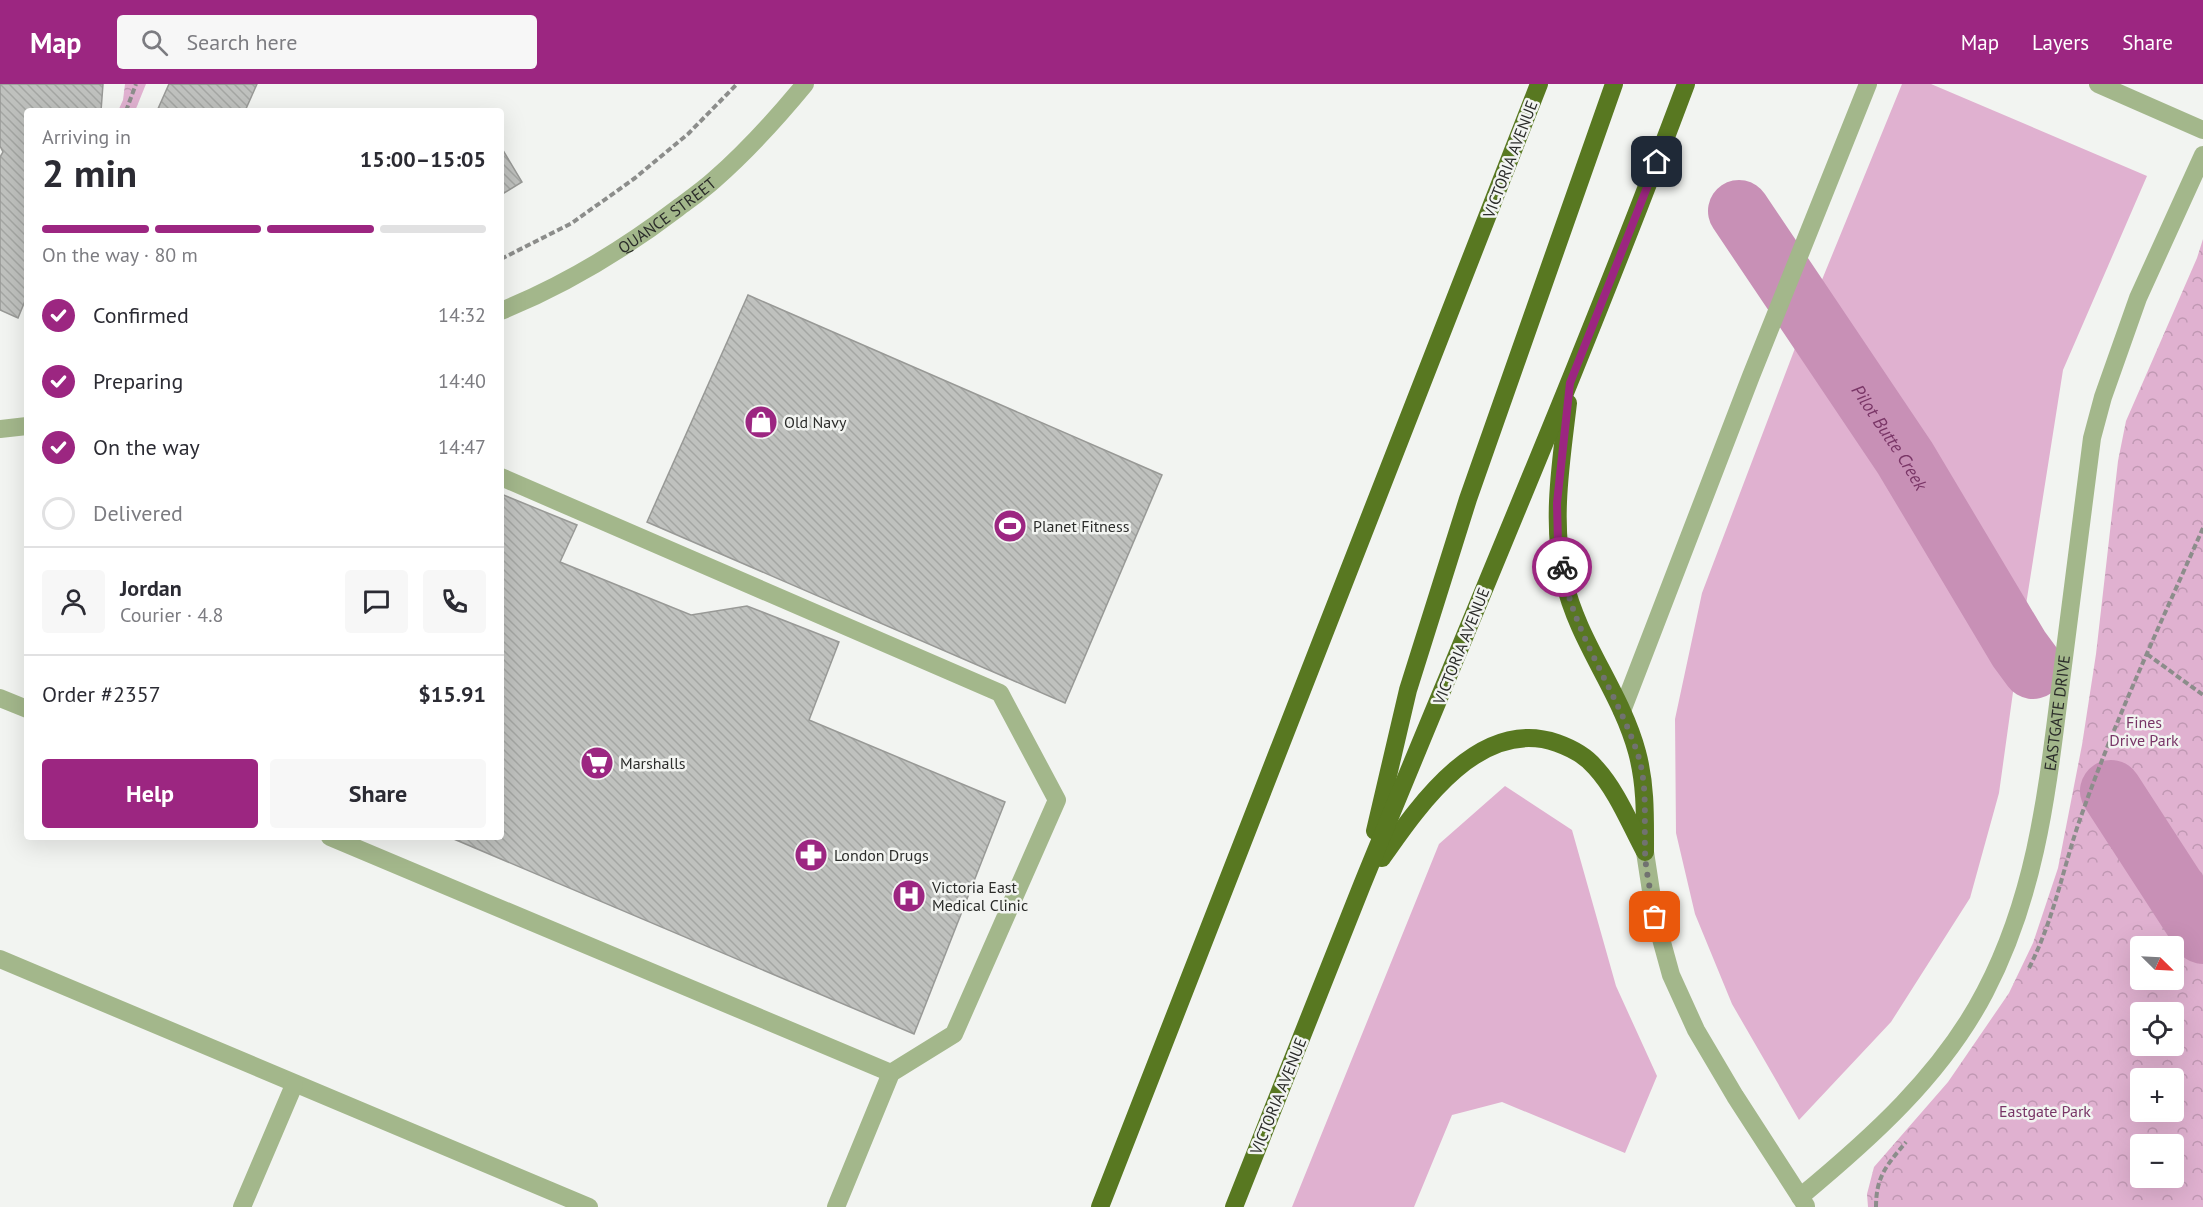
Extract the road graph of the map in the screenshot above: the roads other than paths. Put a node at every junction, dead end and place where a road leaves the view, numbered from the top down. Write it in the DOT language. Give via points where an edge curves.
graph roads {
  1 [pos="805,84"];
  2 [pos="1539,84"];
  3 [pos="1614,84"];
  4 [pos="1686,84"];
  5 [pos="1868,84"];
  6 [pos="2098,84"];
  7 [pos="2203,130"];
  8 [pos="2203,155"];
  9 [pos="504,310"];
  10 [pos="1570,383"];
  11 [pos="24,426"];
  12 [pos="0,429"];
  13 [pos="504,478"];
  14 [pos="0,698"];
  15 [pos="24,708"];
  16 [pos="1622,711"];
  17 [pos="337,840"];
  18 [pos="1645,852"];
  19 [pos="1362,885"];
  20 [pos="0,959"];
  21 [pos="891,1073"];
  22 [pos="294,1085"];
  23 [pos="1803,1202"];
  24 [pos="242,1207"];
  25 [pos="589,1207"];
  26 [pos="836,1207"];
  27 [pos="1100,1207"];
  28 [pos="1234,1207"];
  1 -- 9 [label="street, QUANCE STREET" via="714,181 600,263"];
  2 -- 27 [label="highway, VICTORIA AVENUE"];
  3 -- 19 [label="highway" via="1464,510 1408,690"];
  4 -- 10 [label="highway, VICTORIA AVENUE"];
  5 -- 16 [label="street"];
  6 -- 7 [label="street"];
  8 -- 23 [label="street, EASTGATE DRIVE" via="2138,298 2092,438 2046,806 2024,897 2008,943 1961,1031 1928,1075"];
  10 -- 16 [label="highway" via="1557,503 1558,544 1575,616"];
  10 -- 19 [label="highway, VICTORIA AVENUE"];
  11 -- 12 [label="street"];
  13 -- 21 [label="street" via="1000,693 1057,800 954,1035"];
  14 -- 15 [label="street"];
  16 -- 18 [label="highway" via="1637,752 1646,802"];
  17 -- 21 [label="street"];
  18 -- 19 [label="highway" via="1612,788 1594,765 1573,749 1545,739 1513,740 1477,752 1442,780"];
  18 -- 23 [label="street" via="1655,917 1671,975 1696,1030"];
  19 -- 28 [label="highway, VICTORIA AVENUE"];
  20 -- 22 [label="street"];
  21 -- 26 [label="street"];
  22 -- 24 [label="street"];
  22 -- 25 [label="street"];
}
